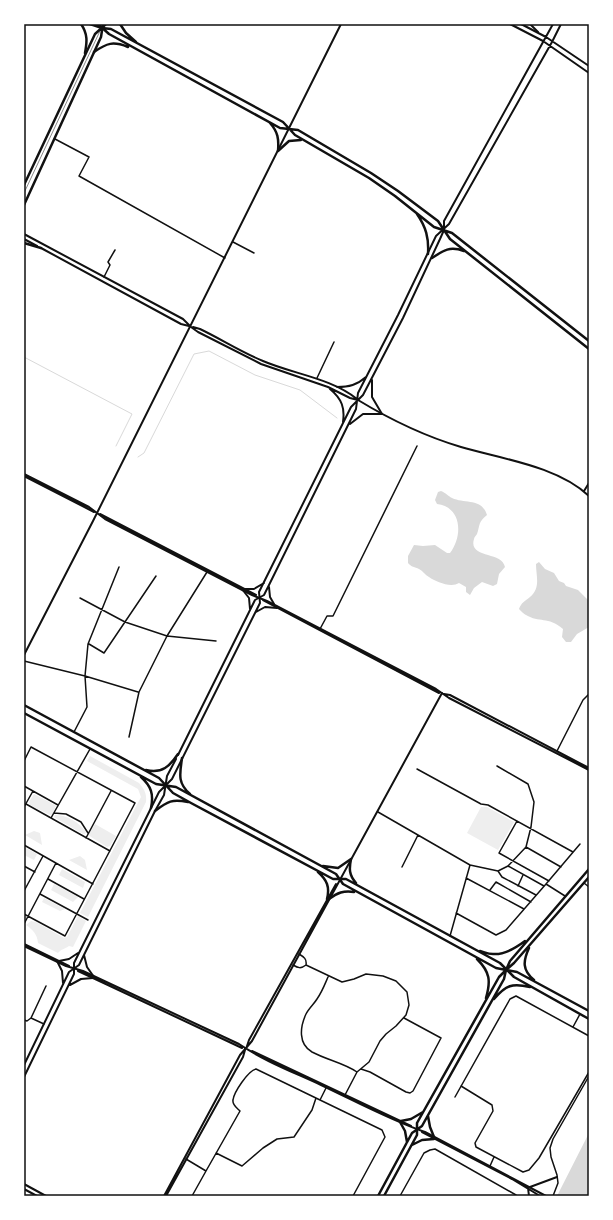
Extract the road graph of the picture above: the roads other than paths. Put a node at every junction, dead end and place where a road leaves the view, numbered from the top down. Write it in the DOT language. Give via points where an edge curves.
graph roads {
  1 [pos="81,24"];
  2 [pos="90,24"];
  3 [pos="95,24"];
  4 [pos="98,24"];
  5 [pos="105,24"];
  6 [pos="120,24"];
  7 [pos="341,24"];
  8 [pos="510,24"];
  9 [pos="521,24"];
  10 [pos="530,24"];
  11 [pos="553,24"];
  12 [pos="561,24"];
  13 [pos="102,28"];
  14 [pos="539,33"];
  15 [pos="546,38"];
  16 [pos="543,41"];
  17 [pos="552,42"];
  18 [pos="142,46"];
  19 [pos="550,46"];
  20 [pos="138,51"];
  21 [pos="94,52"];
  22 [pos="85,53"];
  23 [pos="589,66"];
  24 [pos="589,73"];
  25 [pos="268,121"];
  26 [pos="288,129"];
  27 [pos="53,138"];
  28 [pos="304,140"];
  29 [pos="278,151"];
  30 [pos="25,181"];
  31 [pos="24,185"];
  32 [pos="24,193"];
  33 [pos="24,204"];
  34 [pos="416,212"];
  35 [pos="444,230"];
  36 [pos="24,234"];
  37 [pos="24,239"];
  38 [pos="233,242"];
  39 [pos="24,243"];
  40 [pos="41,248"];
  41 [pos="115,250"];
  42 [pos="467,252"];
  43 [pos="254,253"];
  44 [pos="428,254"];
  45 [pos="225,258"];
  46 [pos="432,258"];
  47 [pos="104,277"];
  48 [pos="190,327"];
  49 [pos="589,341"];
  50 [pos="334,342"];
  51 [pos="589,349"];
  52 [pos="368,374"];
  53 [pos="372,378"];
  54 [pos="317,379"];
  55 [pos="328,387"];
  56 [pos="336,387"];
  57 [pos="358,400"];
  58 [pos="382,414"];
  59 [pos="343,424"];
  60 [pos="348,426"];
  61 [pos="417,446"];
  62 [pos="24,475"];
  63 [pos="589,483"];
  64 [pos="584,491"];
  65 [pos="589,496"];
  66 [pos="97,513"];
  67 [pos="119,567"];
  68 [pos="207,571"];
  69 [pos="156,576"];
  70 [pos="264,582"];
  71 [pos="269,585"];
  72 [pos="242,589"];
  73 [pos="245,589"];
  74 [pos="80,598"];
  75 [pos="259,598"];
  76 [pos="274,604"];
  77 [pos="277,608"];
  78 [pos="102,610"];
  79 [pos="250,610"];
  80 [pos="254,613"];
  81 [pos="125,622"];
  82 [pos="320,629"];
  83 [pos="167,636"];
  84 [pos="216,641"];
  85 [pos="88,644"];
  86 [pos="24,655"];
  87 [pos="24,661"];
  88 [pos="85,676"];
  89 [pos="138,692"];
  90 [pos="442,694"];
  91 [pos="589,694"];
  92 [pos="24,705"];
  93 [pos="24,713"];
  94 [pos="73,733"];
  95 [pos="129,737"];
  96 [pos="90,749"];
  97 [pos="557,751"];
  98 [pos="178,754"];
  99 [pos="182,758"];
  100 [pos="24,761"];
  101 [pos="497,766"];
  102 [pos="141,768"];
  103 [pos="417,769"];
  104 [pos="589,769"];
  105 [pos="77,772"];
  106 [pos="138,774"];
  107 [pos="166,785"];
  108 [pos="24,786"];
  109 [pos="33,791"];
  110 [pos="111,791"];
  111 [pos="194,797"];
  112 [pos="191,803"];
  113 [pos="26,804"];
  114 [pos="58,805"];
  115 [pos="24,807"];
  116 [pos="151,808"];
  117 [pos="156,811"];
  118 [pos="378,812"];
  119 [pos="54,813"];
  120 [pos="51,818"];
  121 [pos="517,821"];
  122 [pos="530,829"];
  123 [pos="88,833"];
  124 [pos="418,835"];
  125 [pos="86,838"];
  126 [pos="580,844"];
  127 [pos="24,845"];
  128 [pos="526,847"];
  129 [pos="110,851"];
  130 [pos="573,852"];
  131 [pos="43,856"];
  132 [pos="351,859"];
  133 [pos="513,861"];
  134 [pos="56,863"];
  135 [pos="319,864"];
  136 [pos="470,865"];
  137 [pos="24,866"];
  138 [pos="508,866"];
  139 [pos="561,866"];
  140 [pos="402,868"];
  141 [pos="589,869"];
  142 [pos="315,870"];
  143 [pos="498,871"];
  144 [pos="35,872"];
  145 [pos="524,875"];
  146 [pos="589,877"];
  147 [pos="466,878"];
  148 [pos="48,879"];
  149 [pos="340,879"];
  150 [pos="549,881"];
  151 [pos="584,883"];
  152 [pos="93,884"];
  153 [pos="546,884"];
  154 [pos="24,885"];
  155 [pos="357,885"];
  156 [pos="27,886"];
  157 [pos="518,886"];
  158 [pos="544,886"];
  159 [pos="589,887"];
  160 [pos="490,890"];
  161 [pos="24,891"];
  162 [pos="357,892"];
  163 [pos="40,894"];
  164 [pos="536,895"];
  165 [pos="565,897"];
  166 [pos="84,899"];
  167 [pos="328,899"];
  168 [pos="531,902"];
  169 [pos="524,909"];
  170 [pos="456,913"];
  171 [pos="24,914"];
  172 [pos="77,914"];
  173 [pos="28,916"];
  174 [pos="88,920"];
  175 [pos="24,924"];
  176 [pos="450,936"];
  177 [pos="529,938"];
  178 [pos="532,943"];
  179 [pos="24,945"];
  180 [pos="476,950"];
  181 [pos="79,953"];
  182 [pos="299,954"];
  183 [pos="84,955"];
  184 [pos="474,956"];
  185 [pos="58,961"];
  186 [pos="292,965"];
  187 [pos="306,965"];
  188 [pos="74,969"];
  189 [pos="506,970"];
  190 [pos="328,977"];
  191 [pos="93,978"];
  192 [pos="63,984"];
  193 [pos="539,984"];
  194 [pos="46,986"];
  195 [pos="69,986"];
  196 [pos="534,988"];
  197 [pos="485,1002"];
  198 [pos="490,1004"];
  199 [pos="589,1011"];
  200 [pos="580,1014"];
  201 [pos="31,1018"];
  202 [pos="404,1018"];
  203 [pos="589,1019"];
  204 [pos="24,1020"];
  205 [pos="44,1025"];
  206 [pos="573,1027"];
  207 [pos="589,1036"];
  208 [pos="246,1049"];
  209 [pos="24,1065"];
  210 [pos="361,1069"];
  211 [pos="357,1072"];
  212 [pos="589,1072"];
  213 [pos="589,1076"];
  214 [pos="24,1077"];
  215 [pos="461,1086"];
  216 [pos="326,1088"];
  217 [pos="345,1095"];
  218 [pos="455,1097"];
  219 [pos="316,1098"];
  220 [pos="320,1100"];
  221 [pos="424,1112"];
  222 [pos="428,1116"];
  223 [pos="401,1121"];
  224 [pos="417,1129"];
  225 [pos="434,1138"];
  226 [pos="407,1143"];
  227 [pos="412,1145"];
  228 [pos="216,1153"];
  229 [pos="494,1157"];
  230 [pos="186,1159"];
  231 [pos="490,1166"];
  232 [pos="206,1170"];
  233 [pos="557,1177"];
  234 [pos="24,1184"];
  235 [pos="528,1188"];
  236 [pos="24,1189"];
  237 [pos="36,1196"];
  238 [pos="46,1196"];
  239 [pos="165,1196"];
  240 [pos="192,1196"];
  241 [pos="353,1196"];
  242 [pos="378,1196"];
  243 [pos="384,1196"];
  244 [pos="400,1196"];
  245 [pos="516,1196"];
  246 [pos="529,1196"];
  247 [pos="540,1196"];
  248 [pos="546,1196"];
  249 [pos="553,1196"];
  1 -- 22 [label="main road" via="86,32"];
  2 -- 13 [label="main road"];
  3 -- 13 [label="lane"];
  4 -- 13 [label="main road"];
  5 -- 13 [label="main road"];
  6 -- 18 [label="main road" via="126,33"];
  7 -- 26 [label="street"];
  8 -- 16 [label="street"];
  9 -- 14 [label="street"];
  10 -- 14 [label="street"];
  11 -- 15 [label="street"];
  12 -- 17 [label="street"];
  13 -- 18 [label="main road" via="111,29"];
  13 -- 20 [label="main road"];
  13 -- 21 [label="main road"];
  13 -- 22 [label="main road" via="95,34"];
  13 -- 32 [label="lane"];
  14 -- 15 [label="street"];
  15 -- 16 [label="street"];
  15 -- 17 [label="street"];
  16 -- 19 [label="street"];
  16 -- 35 [label="street" via="444,221"];
  17 -- 19 [label="street"];
  17 -- 23 [label="street"];
  18 -- 26 [label="main road" via="283,122"];
  19 -- 24 [label="street"];
  19 -- 35 [label="street"];
  20 -- 21 [label="main road" via="113,43"];
  20 -- 25 [label="main road"];
  21 -- 27 [label="main road"];
  22 -- 30 [label="main road"];
  25 -- 26 [label="main road" via="280,128"];
  25 -- 29 [label="main road" via="278,134"];
  26 -- 28 [label="main road"];
  26 -- 29 [label="street"];
  26 -- 35 [label="main road" via="298,130 371,173 438,221"];
  27 -- 33 [label="main road"];
  27 -- 45 [label="street" via="89,157 79,176"];
  28 -- 29 [label="main road" via="290,141"];
  28 -- 34 [label="main road" via="369,178"];
  29 -- 38 [label="street"];
  30 -- 31 [label="main road"];
  34 -- 35 [label="main road" via="434,227"];
  34 -- 44 [label="main road" via="427,233"];
  35 -- 42 [label="main road" via="450,239"];
  35 -- 44 [label="street" via="436,236"];
  35 -- 46 [label="street"];
  35 -- 49 [label="main road" via="452,233"];
  36 -- 47 [label="street"];
  37 -- 40 [label="street"];
  38 -- 43 [label="street"];
  38 -- 45 [label="street"];
  39 -- 40 [label="main road"];
  40 -- 48 [label="street"];
  41 -- 47 [label="street"];
  42 -- 46 [label="main road" via="456,248 448,249"];
  42 -- 51 [label="main road"];
  44 -- 52 [label="street"];
  45 -- 48 [label="street"];
  46 -- 53 [label="street"];
  47 -- 48 [label="street" via="183,319"];
  48 -- 54 [label="street" via="200,329 263,361"];
  48 -- 55 [label="street" via="261,364"];
  48 -- 66 [label="street"];
  50 -- 54 [label="street"];
  52 -- 56 [label="street" via="352,386"];
  52 -- 57 [label="street" via="358,393"];
  53 -- 57 [label="street"];
  53 -- 58 [label="street" via="372,398"];
  54 -- 56 [label="street"];
  55 -- 57 [label="street"];
  55 -- 59 [label="street" via="339,397 343,405"];
  56 -- 57 [label="street"];
  57 -- 58 [label="street"];
  57 -- 59 [label="street" via="351,407"];
  57 -- 60 [label="street"];
  58 -- 60 [label="street" via="363,414"];
  58 -- 64 [label="street" via="423,434 460,447 540,469"];
  59 -- 70 [label="street"];
  60 -- 71 [label="street"];
  61 -- 82 [label="street" via="333,616 327,616"];
  62 -- 66 [label="street"];
  63 -- 64 [label="street"];
  64 -- 65 [label="street"];
  66 -- 68 [label="street"];
  66 -- 73 [label="street"];
  66 -- 86 [label="street"];
  67 -- 78 [label="street"];
  68 -- 72 [label="street"];
  68 -- 83 [label="street"];
  69 -- 81 [label="street"];
  70 -- 73 [label="street" via="254,589"];
  70 -- 75 [label="street"];
  71 -- 75 [label="street" via="264,595"];
  71 -- 76 [label="street" via="268,591"];
  72 -- 75 [label="street"];
  72 -- 79 [label="street" via="249,598"];
  73 -- 75 [label="street"];
  74 -- 78 [label="street"];
  75 -- 76 [label="street"];
  75 -- 77 [label="street"];
  75 -- 79 [label="street"];
  75 -- 80 [label="street" via="260,603"];
  76 -- 82 [label="street"];
  77 -- 80 [label="street" via="266,607"];
  77 -- 90 [label="street"];
  78 -- 81 [label="street"];
  78 -- 85 [label="street"];
  79 -- 98 [label="street"];
  80 -- 99 [label="street"];
  81 -- 83 [label="street"];
  81 -- 85 [label="street" via="104,653"];
  82 -- 90 [label="street"];
  83 -- 84 [label="street"];
  83 -- 89 [label="street"];
  85 -- 88 [label="street"];
  87 -- 88 [label="street"];
  88 -- 89 [label="street"];
  88 -- 94 [label="street" via="87,707"];
  89 -- 95 [label="street"];
  90 -- 97 [label="street" via="450,695"];
  90 -- 104 [label="street"];
  90 -- 118 [label="street"];
  91 -- 97 [label="street" via="583,700"];
  92 -- 94 [label="main road"];
  93 -- 96 [label="main road"];
  94 -- 102 [label="main road"];
  96 -- 105 [label="street"];
  96 -- 106 [label="main road"];
  97 -- 104 [label="street"];
  98 -- 102 [label="main road" via="170,765 161,770 152,772"];
  98 -- 107 [label="street" via="167,776"];
  99 -- 107 [label="street" via="172,779"];
  99 -- 111 [label="main road" via="181,782"];
  100 -- 105 [label="street" via="31,747"];
  101 -- 122 [label="street" via="528,784 534,802"];
  102 -- 107 [label="main road"];
  103 -- 121 [label="street"];
  105 -- 110 [label="street"];
  105 -- 114 [label="street"];
  106 -- 107 [label="main road" via="156,784"];
  106 -- 116 [label="main road" via="151,790"];
  107 -- 111 [label="main road" via="176,787"];
  107 -- 112 [label="main road" via="173,793"];
  107 -- 116 [label="street" via="159,792"];
  107 -- 117 [label="street"];
  108 -- 109 [label="street"];
  109 -- 113 [label="street"];
  109 -- 114 [label="street"];
  110 -- 123 [label="street"];
  110 -- 129 [label="street" via="135,803"];
  111 -- 135 [label="main road"];
  112 -- 117 [label="main road" via="171,801"];
  112 -- 142 [label="main road"];
  113 -- 115 [label="street"];
  113 -- 120 [label="street"];
  114 -- 119 [label="street"];
  116 -- 181 [label="street"];
  117 -- 183 [label="street"];
  118 -- 124 [label="street"];
  118 -- 132 [label="street"];
  119 -- 120 [label="street"];
  119 -- 123 [label="street" via="66,814 81,822"];
  120 -- 125 [label="street"];
  121 -- 122 [label="street"];
  121 -- 133 [label="street" via="499,853"];
  122 -- 128 [label="street"];
  122 -- 130 [label="street"];
  123 -- 125 [label="street"];
  124 -- 136 [label="street"];
  124 -- 140 [label="street"];
  125 -- 129 [label="street"];
  126 -- 130 [label="street"];
  127 -- 131 [label="street"];
  128 -- 133 [label="street"];
  128 -- 139 [label="street"];
  129 -- 152 [label="street"];
  130 -- 139 [label="street"];
  131 -- 134 [label="street"];
  131 -- 144 [label="street"];
  132 -- 135 [label="main road" via="338,868"];
  132 -- 149 [label="street"];
  132 -- 155 [label="main road" via="350,874"];
  133 -- 138 [label="street"];
  133 -- 150 [label="street"];
  134 -- 148 [label="street"];
  134 -- 152 [label="street"];
  135 -- 149 [label="main road"];
  136 -- 143 [label="street"];
  136 -- 147 [label="street"];
  137 -- 144 [label="street"];
  138 -- 143 [label="street"];
  138 -- 145 [label="street"];
  139 -- 150 [label="street"];
  141 -- 165 [label="main road"];
  142 -- 149 [label="main road" via="333,879"];
  142 -- 167 [label="main road" via="325,878"];
  143 -- 157 [label="street" via="502,877"];
  144 -- 156 [label="street"];
  145 -- 157 [label="street"];
  145 -- 158 [label="street"];
  146 -- 151 [label="main road"];
  147 -- 160 [label="street"];
  147 -- 170 [label="street"];
  148 -- 163 [label="street"];
  148 -- 166 [label="street"];
  149 -- 155 [label="main road"];
  149 -- 162 [label="main road" via="343,884"];
  149 -- 167 [label="street"];
  150 -- 153 [label="street"];
  151 -- 159 [label="street"];
  151 -- 178 [label="main road"];
  152 -- 166 [label="street"];
  153 -- 158 [label="street"];
  153 -- 165 [label="street"];
  154 -- 156 [label="street"];
  155 -- 176 [label="main road"];
  156 -- 161 [label="street"];
  157 -- 164 [label="street"];
  158 -- 164 [label="street"];
  160 -- 168 [label="street" via="496,882"];
  160 -- 169 [label="street"];
  162 -- 167 [label="main road" via="341,892"];
  162 -- 184 [label="main road"];
  163 -- 172 [label="street"];
  163 -- 173 [label="street"];
  164 -- 168 [label="street"];
  165 -- 177 [label="main road"];
  166 -- 172 [label="street"];
  167 -- 182 [label="street"];
  167 -- 208 [label="street"];
  168 -- 169 [label="street"];
  169 -- 170 [label="street" via="506,930 496,935"];
  170 -- 176 [label="street"];
  171 -- 173 [label="street"];
  172 -- 173 [label="street" via="65,936"];
  172 -- 174 [label="street"];
  173 -- 175 [label="street"];
  176 -- 180 [label="main road"];
  177 -- 180 [label="main road" via="516,947 493,954"];
  177 -- 189 [label="main road" via="510,961"];
  178 -- 189 [label="main road"];
  178 -- 193 [label="main road" via="525,957 524,966"];
  179 -- 185 [label="street"];
  180 -- 189 [label="main road" via="500,963"];
  181 -- 185 [label="street" via="69,959"];
  181 -- 188 [label="street"];
  182 -- 186 [label="street"];
  182 -- 187 [label="street" via="306,961"];
  183 -- 188 [label="street"];
  183 -- 191 [label="street"];
  184 -- 189 [label="main road" via="496,968"];
  184 -- 197 [label="main road" via="485,967 488,975 489,988"];
  185 -- 188 [label="street"];
  185 -- 192 [label="street"];
  186 -- 187 [label="street" via="299,968"];
  186 -- 208 [label="street"];
  187 -- 190 [label="street"];
  188 -- 191 [label="street"];
  188 -- 192 [label="street" via="69,972"];
  188 -- 195 [label="street"];
  189 -- 193 [label="main road" via="517,972"];
  189 -- 196 [label="main road"];
  189 -- 197 [label="main road" via="499,977"];
  189 -- 198 [label="main road" via="504,979"];
  190 -- 202 [label="street" via="342,982 366,974 396,981 407,992 409,1006"];
  190 -- 211 [label="street" via="307,1013 302,1039 311,1052 344,1064"];
  191 -- 195 [label="street" via="81,979"];
  191 -- 208 [label="street"];
  192 -- 205 [label="street"];
  193 -- 199 [label="main road"];
  194 -- 201 [label="street"];
  195 -- 214 [label="street"];
  196 -- 198 [label="main road" via="510,985"];
  196 -- 200 [label="main road"];
  197 -- 221 [label="main road"];
  198 -- 222 [label="main road"];
  200 -- 203 [label="main road"];
  200 -- 206 [label="street"];
  201 -- 204 [label="street"];
  201 -- 205 [label="street"];
  202 -- 210 [label="street" via="380,1041 369,1062"];
  202 -- 210 [label="street" via="441,1038 413,1091 406,1092"];
  205 -- 209 [label="street"];
  206 -- 207 [label="street"];
  206 -- 215 [label="street" via="516,996 510,999"];
  208 -- 216 [label="street"];
  208 -- 217 [label="street"];
  208 -- 230 [label="street"];
  208 -- 239 [label="street" via="240,1055"];
  210 -- 211 [label="street"];
  211 -- 217 [label="street"];
  212 -- 229 [label="street" via="538,1158 528,1170 523,1172"];
  213 -- 233 [label="street" via="550,1148"];
  215 -- 218 [label="street"];
  215 -- 229 [label="street" via="492,1105 492,1111 475,1143 476,1147"];
  216 -- 220 [label="street"];
  216 -- 223 [label="street"];
  217 -- 223 [label="street"];
  219 -- 220 [label="street"];
  219 -- 228 [label="street" via="312,1110 294,1138 277,1139 242,1166"];
  219 -- 228 [label="street" via="260,1070 251,1070 233,1100 240,1111"];
  220 -- 241 [label="street" via="382,1130 385,1137"];
  221 -- 223 [label="main road"];
  221 -- 224 [label="main road" via="417,1123"];
  222 -- 224 [label="main road"];
  222 -- 225 [label="main road"];
  223 -- 224 [label="street"];
  223 -- 226 [label="main road"];
  224 -- 225 [label="street"];
  224 -- 226 [label="main road"];
  224 -- 227 [label="main road"];
  225 -- 227 [label="main road"];
  225 -- 231 [label="street"];
  225 -- 235 [label="street"];
  226 -- 242 [label="main road"];
  227 -- 243 [label="main road"];
  228 -- 232 [label="street"];
  229 -- 231 [label="street"];
  230 -- 232 [label="street"];
  230 -- 239 [label="street"];
  231 -- 235 [label="street"];
  232 -- 240 [label="street"];
  233 -- 235 [label="street"];
  233 -- 249 [label="street" via="558,1183"];
  234 -- 238 [label="street"];
  235 -- 246 [label="street"];
  235 -- 247 [label="street"];
  235 -- 248 [label="street"];
  236 -- 237 [label="street"];
  244 -- 245 [label="street" via="424,1153 435,1149"];
}
